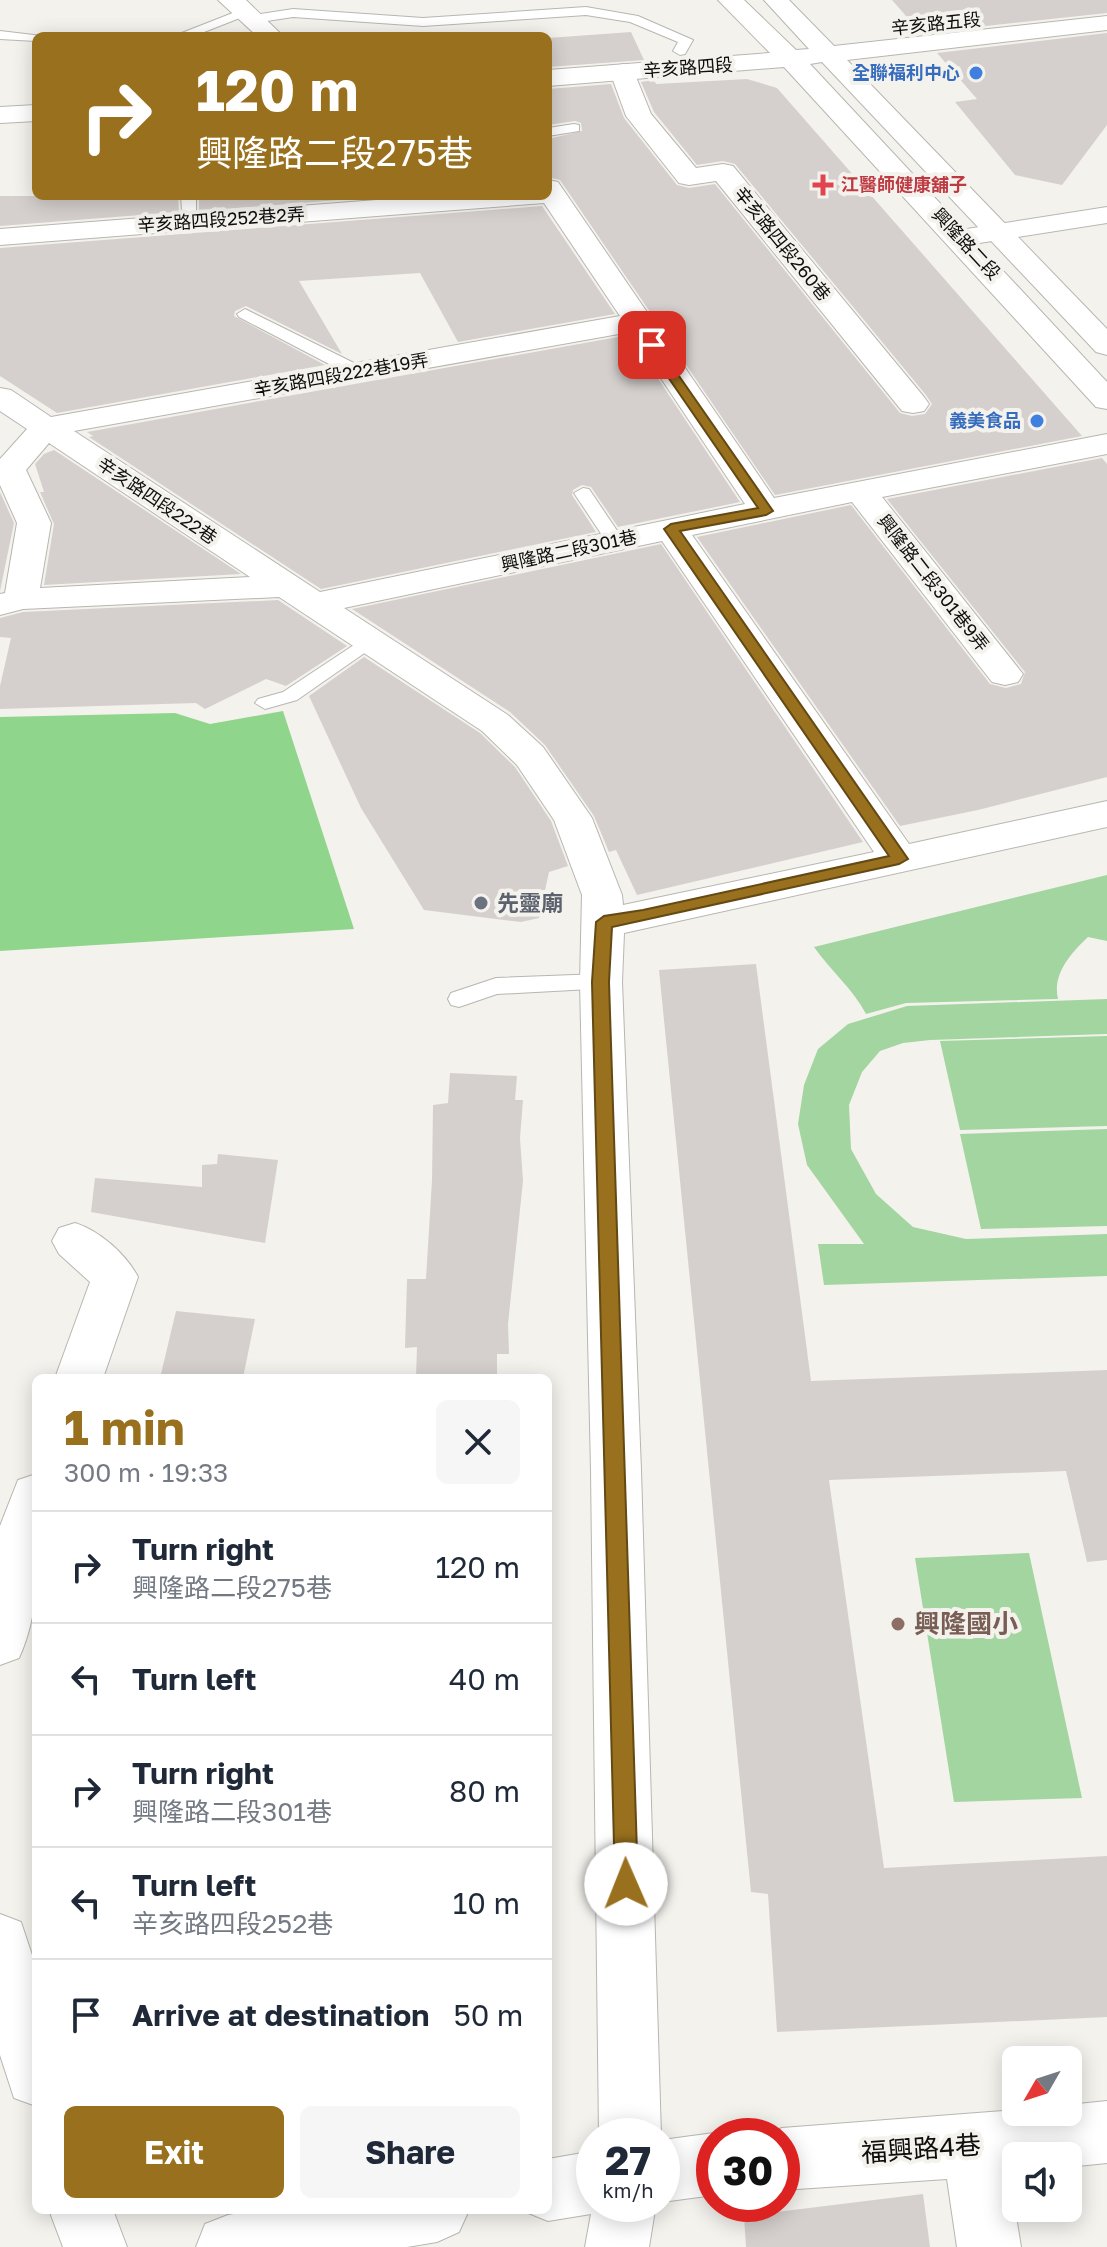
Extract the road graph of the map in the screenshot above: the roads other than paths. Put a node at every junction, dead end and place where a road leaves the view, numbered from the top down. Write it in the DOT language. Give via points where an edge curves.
graph roads {
  1 [pos="730,0"];
  2 [pos="776,0"];
  3 [pos="1107,6"];
  4 [pos="251,17"];
  5 [pos="1107,23"];
  6 [pos="196,32"];
  7 [pos="0,35"];
  8 [pos="32,37"];
  9 [pos="820,45"];
  10 [pos="780,50"];
  11 [pos="680,51"];
  12 [pos="552,60"];
  13 [pos="623,72"];
  14 [pos="552,78"];
  15 [pos="32,94"];
  16 [pos="0,97"];
  17 [pos="32,113"];
  18 [pos="0,115"];
  19 [pos="574,128"];
  20 [pos="552,131"];
  21 [pos="390,200"];
  22 [pos="551,200"];
  23 [pos="190,209"];
  24 [pos="1107,215"];
  25 [pos="999,232"];
  26 [pos="0,237"];
  27 [pos="960,238"];
  28 [pos="245,314"];
  29 [pos="636,322"];
  30 [pos="1107,346"];
  31 [pos="358,372"];
  32 [pos="0,397"];
  33 [pos="1107,400"];
  34 [pos="913,404"];
  35 [pos="46,427"];
  36 [pos="1107,444"];
  37 [pos="4,470"];
  38 [pos="861,492"];
  39 [pos="583,493"];
  40 [pos="766,511"];
  41 [pos="671,529"];
  42 [pos="615,541"];
  43 [pos="300,595"];
  44 [pos="11,602"];
  45 [pos="369,641"];
  46 [pos="1005,674"];
  47 [pos="265,703"];
  48 [pos="1107,814"];
  49 [pos="899,859"];
  50 [pos="604,922"];
  51 [pos="601,982"];
  52 [pos="459,999"];
  53 [pos="75,1241"];
  54 [pos="80,1374"];
  55 [pos="32,1507"];
  56 [pos="0,1641"];
  57 [pos="0,1943"];
  58 [pos="32,2061"];
  59 [pos="630,2118"];
  60 [pos="1107,2132"];
  61 [pos="973,2146"];
  62 [pos="800,2158"];
  63 [pos="576,2185"];
  64 [pos="552,2189"];
  65 [pos="83,2214"];
  66 [pos="414,2214"];
  67 [pos="621,2222"];
  68 [pos="95,2247"];
  69 [pos="228,2247"];
  70 [pos="617,2247"];
  71 [pos="989,2247"];
  1 -- 10 [label="street, 興隆路二段"];
  2 -- 9 [label="street, 興隆路二段"];
  3 -- 9 [label="street, 辛亥路五段"];
  4 -- 6 [label="lane"];
  4 -- 11 [label="lane" via="293,13 423,22 586,11 633,19 686,40"];
  5 -- 9 [label="street, 辛亥路五段"];
  7 -- 8 [label="lane"];
  9 -- 10 [label="street, 辛亥路四段"];
  9 -- 25 [label="street, 興隆路二段"];
  10 -- 11 [label="street, 辛亥路四段"];
  10 -- 13 [label="street, 辛亥路四段"];
  10 -- 27 [label="street, 興隆路二段"];
  11 -- 12 [label="street, 辛亥路四段"];
  13 -- 14 [label="street, 辛亥路四段"];
  13 -- 34 [label="street, 辛亥路四段260巷" via="639,116 689,177 723,172"];
  15 -- 16 [label="street"];
  17 -- 18 [label="street"];
  19 -- 20 [label="lane"];
  21 -- 23 [label="street, 辛亥路四段252巷2弄"];
  22 -- 29 [label="street"];
  23 -- 26 [label="street, 辛亥路四段252巷2弄"];
  24 -- 25 [label="street"];
  25 -- 27 [label="street"];
  25 -- 30 [label="street, 興隆路二段"];
  27 -- 33 [label="street, 興隆路二段"];
  28 -- 31 [label="lane"];
  29 -- 31 [label="street, 辛亥路四段222巷19弄"];
  29 -- 40 [label="street"];
  31 -- 35 [label="street, 辛亥路四段222巷19弄"];
  32 -- 35 [label="street, 辛亥路四段222巷"];
  35 -- 37 [label="street"];
  35 -- 43 [label="street, 辛亥路四段222巷"];
  36 -- 38 [label="street, 興隆路二段301巷"];
  37 -- 44 [label="street" via="34,523"];
  38 -- 40 [label="street, 興隆路二段301巷"];
  38 -- 46 [label="street, 興隆路二段301巷9弄"];
  39 -- 42 [label="lane"];
  40 -- 41 [label="street, 興隆路二段301巷"];
  41 -- 42 [label="street, 興隆路二段301巷"];
  41 -- 49 [label="street"];
  42 -- 43 [label="street, 興隆路二段301巷"];
  43 -- 44 [label="street, 興隆路二段301巷"];
  43 -- 45 [label="street, 辛亥路四段222巷"];
  45 -- 47 [label="lane" via="290,696"];
  45 -- 50 [label="street, 辛亥路四段222巷" via="495,723 530,756 573,818 602,895"];
  48 -- 49 [label="street"];
  49 -- 50 [label="street"];
  50 -- 51 [label="street, 辛亥路四段222巷"];
  51 -- 52 [label="lane" via="496,986"];
  51 -- 59 [label="street, 辛亥路四段222巷"];
  53 -- 54 [label="street" via="115,1277"];
  55 -- 56 [label="street"];
  57 -- 58 [label="street"];
  60 -- 61 [label="street, 福興路4巷"];
  61 -- 62 [label="street, 福興路4巷"];
  61 -- 71 [label="street"];
  63 -- 64 [label="street"];
  65 -- 68 [label="street"];
  66 -- 69 [label="street"];
  67 -- 70 [label="street"];
}
